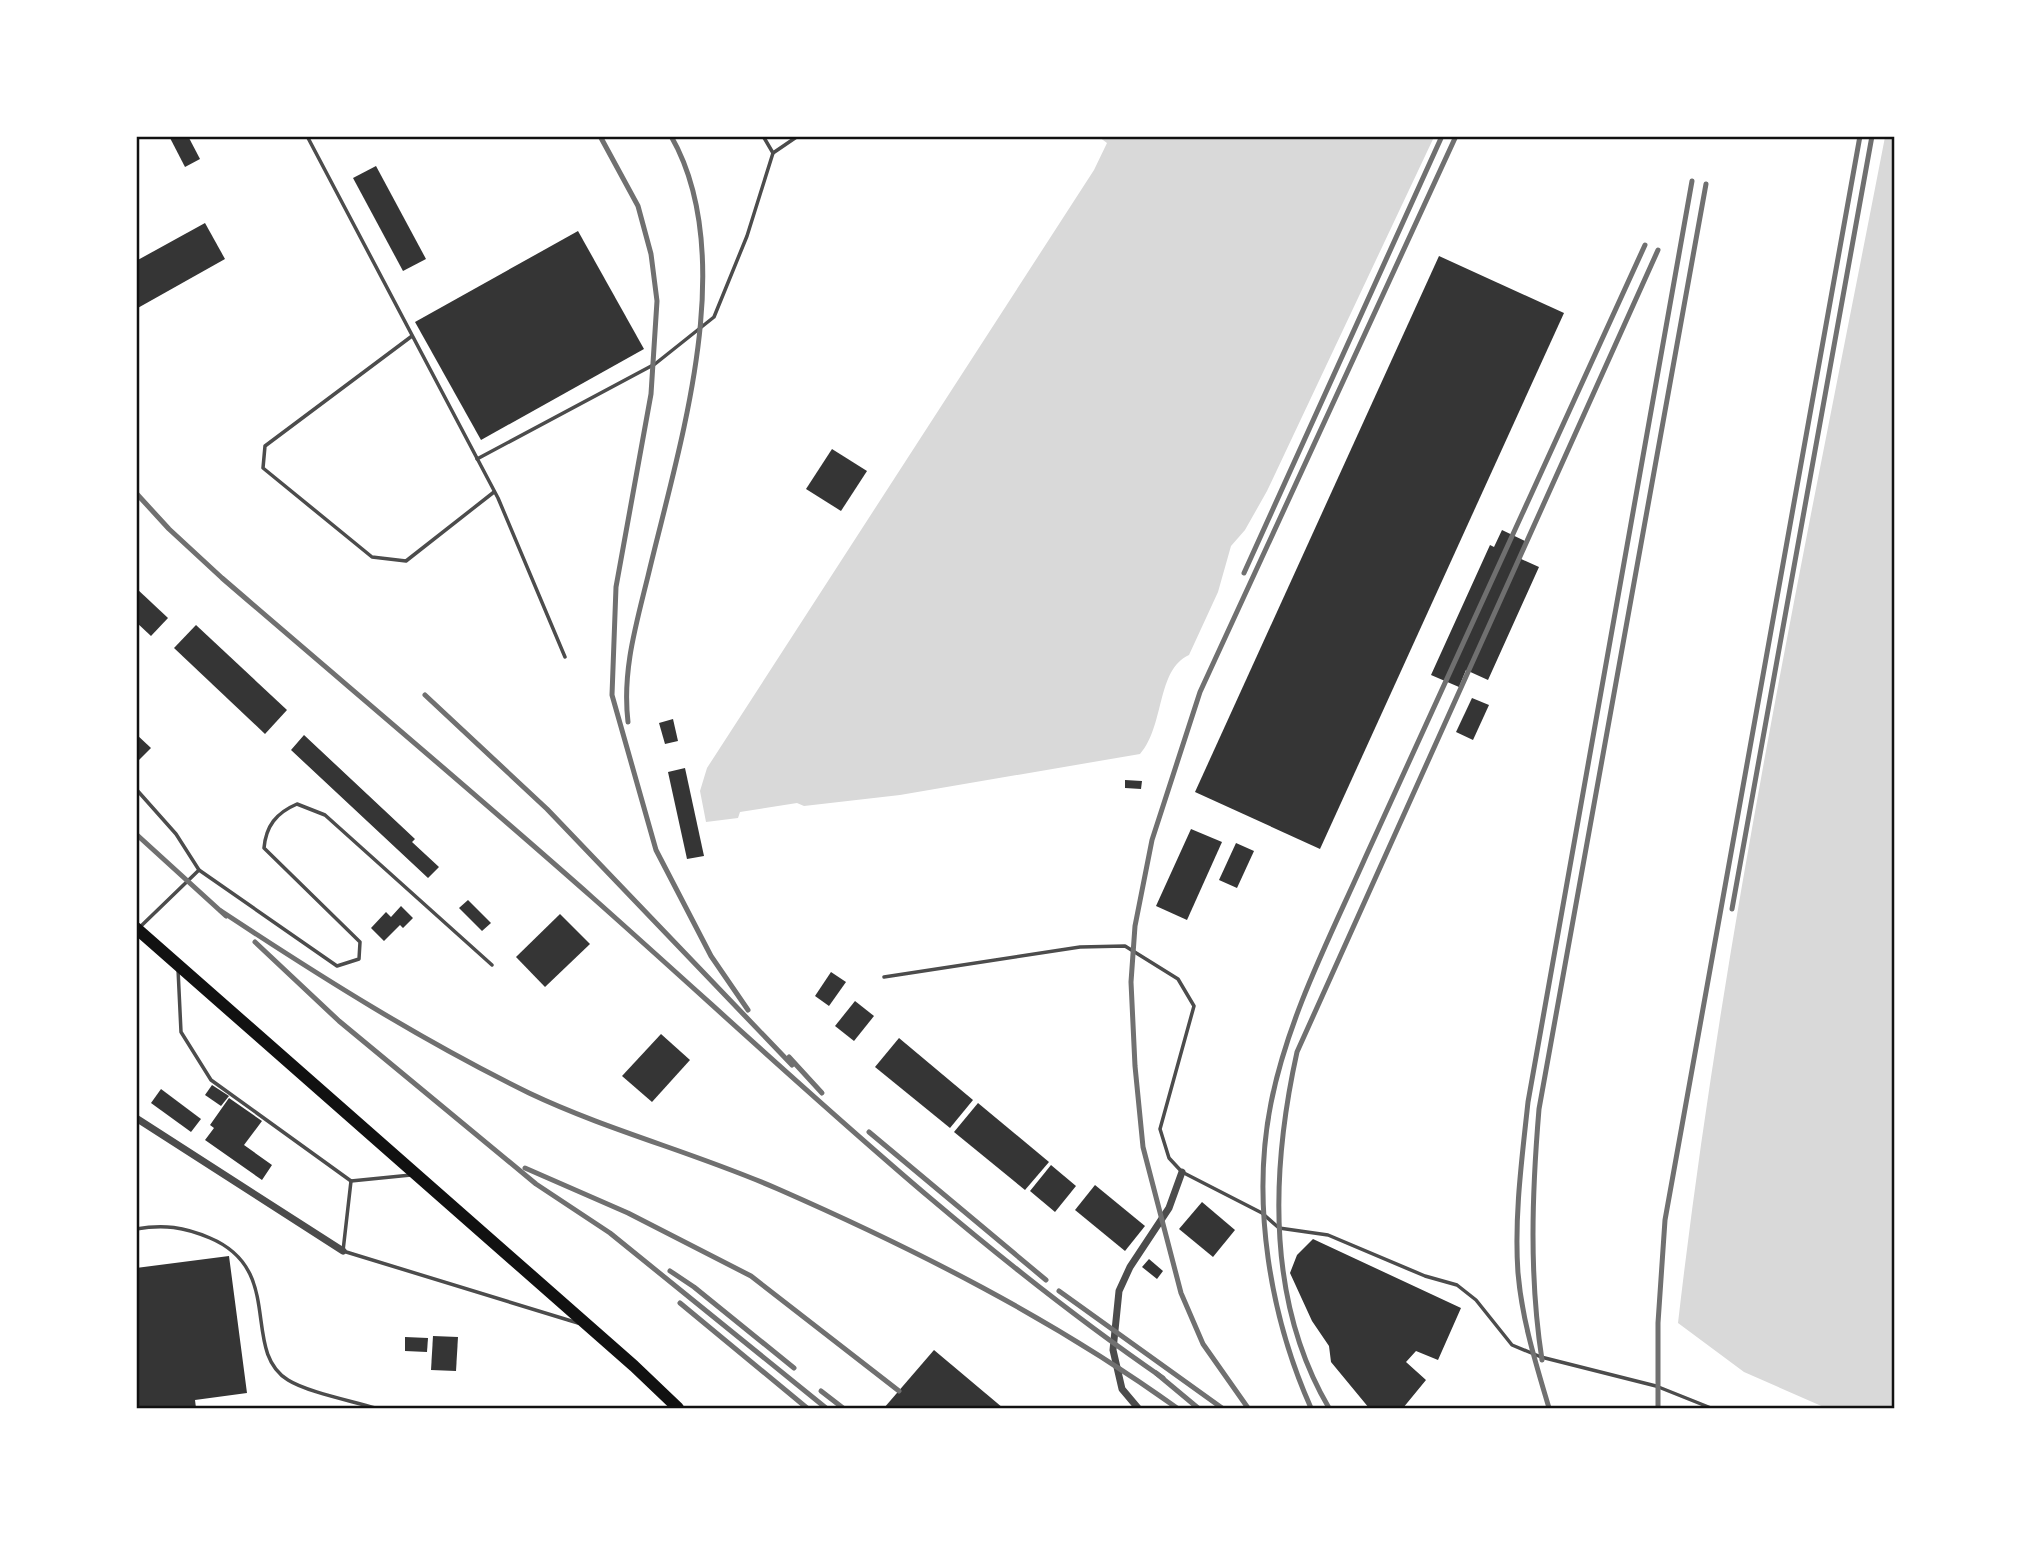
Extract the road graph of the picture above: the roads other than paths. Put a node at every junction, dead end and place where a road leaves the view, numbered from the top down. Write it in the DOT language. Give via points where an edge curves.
graph roads {
  1 [pos="307,136"];
  2 [pos="763,136"];
  3 [pos="798,136"];
  4 [pos="773,153"];
  5 [pos="412,336"];
  6 [pos="477,459"];
  7 [pos="494,492"];
  8 [pos="565,657"];
  9 [pos="136,789"];
  10 [pos="199,870"];
  11 [pos="137,930"];
  12 [pos="177,965"];
  13 [pos="492,965"];
  14 [pos="884,977"];
  15 [pos="136,1118"];
  16 [pos="1182,1172"];
  17 [pos="417,1175"];
  18 [pos="351,1181"];
  19 [pos="136,1229"];
  20 [pos="343,1251"];
  21 [pos="589,1326"];
  22 [pos="375,1409"];
  23 [pos="678,1409"];
  24 [pos="1138,1409"];
  25 [pos="1712,1409"];
  1 -- 5 [label="lane"];
  2 -- 4 [label="lane"];
  3 -- 4 [label="lane"];
  4 -- 6 [label="lane" via="747,236 714,317 655,364"];
  5 -- 6 [label="lane"];
  5 -- 7 [label="lane" via="265,446 263,468 372,557 406,561"];
  6 -- 7 [label="lane"];
  7 -- 8 [label="lane"];
  9 -- 10 [label="lane" via="176,834"];
  10 -- 11 [label="lane"];
  10 -- 13 [label="lane" via="337,966 359,959 360,942 264,848 266,831 282,811 297,804 325,815"];
  11 -- 12 [label="highway"];
  12 -- 17 [label="highway"];
  12 -- 18 [label="lane" via="181,1032 211,1080"];
  14 -- 16 [label="lane" via="1080,947 1125,946 1178,979 1194,1006 1160,1129 1169,1158"];
  15 -- 20 [label="street"];
  16 -- 24 [label="street" via="1169,1208 1119,1291 1113,1350 1122,1390"];
  16 -- 25 [label="lane" via="1262,1213 1279,1228 1328,1235 1457,1285 1476,1300 1512,1345 1541,1357 1656,1386"];
  17 -- 18 [label="lane"];
  17 -- 21 [label="highway"];
  18 -- 20 [label="lane"];
  19 -- 22 [label="lane" via="158,1225 187,1228 232,1247 250,1270 269,1359 287,1380"];
  20 -- 21 [label="lane"];
  21 -- 23 [label="highway"];
}
